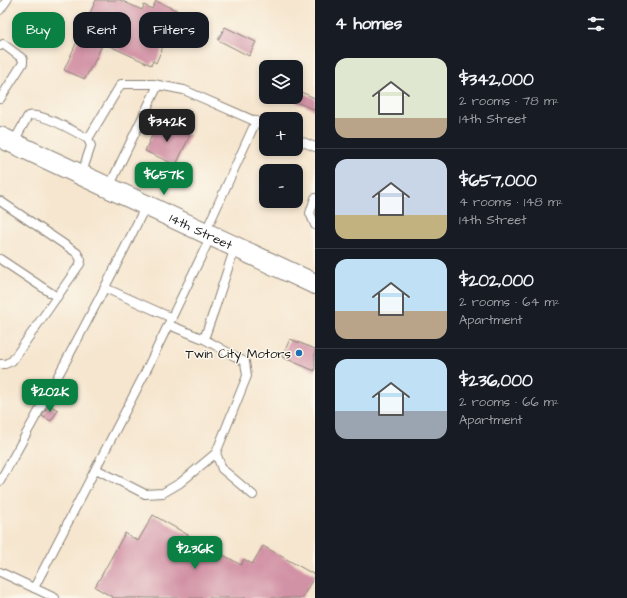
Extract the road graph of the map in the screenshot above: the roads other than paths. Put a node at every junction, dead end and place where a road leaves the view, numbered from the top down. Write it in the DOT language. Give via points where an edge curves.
graph roads {
  1 [pos="7,0"];
  2 [pos="0,10"];
  3 [pos="0,46"];
  4 [pos="158,85"];
  5 [pos="0,99"];
  6 [pos="256,122"];
  7 [pos="259,123"];
  8 [pos="88,139"];
  9 [pos="7,140"];
  10 [pos="303,142"];
  11 [pos="315,147"];
  12 [pos="81,174"];
  13 [pos="109,188"];
  14 [pos="315,198"];
  15 [pos="0,201"];
  16 [pos="146,205"];
  17 [pos="315,224"];
  18 [pos="208,234"];
  19 [pos="235,247"];
  20 [pos="0,259"];
  21 [pos="315,284"];
  22 [pos="105,288"];
  23 [pos="57,297"];
  24 [pos="170,321"];
  25 [pos="204,339"];
  26 [pos="0,364"];
  27 [pos="216,453"];
  28 [pos="96,469"];
  29 [pos="0,481"];
  30 [pos="253,495"];
  31 [pos="0,572"];
  32 [pos="34,588"];
  33 [pos="55,598"];
  1 -- 2 [label="lane"];
  3 -- 5 [label="lane" via="3,44 23,59"];
  4 -- 6 [label="lane" via="184,90"];
  4 -- 8 [label="lane" via="121,84"];
  4 -- 13 [label="lane"];
  6 -- 7 [label="lane"];
  6 -- 18 [label="lane"];
  8 -- 9 [label="lane" via="58,123 33,114 28,116"];
  8 -- 12 [label="lane" via="91,146"];
  9 -- 12 [label="street, 14th Street"];
  10 -- 11 [label="lane"];
  12 -- 13 [label="street, 14th Street"];
  13 -- 16 [label="street, 14th Street"];
  14 -- 17 [label="lane" via="310,213"];
  15 -- 23 [label="lane" via="77,253 82,260"];
  16 -- 18 [label="street, 14th Street"];
  16 -- 22 [label="lane"];
  18 -- 19 [label="street, 14th Street"];
  18 -- 24 [label="lane"];
  19 -- 21 [label="street, 14th Street"];
  19 -- 25 [label="lane"];
  20 -- 23 [label="lane"];
  22 -- 24 [label="lane"];
  22 -- 29 [label="lane"];
  23 -- 26 [label="lane" via="12,361"];
  24 -- 25 [label="lane"];
  24 -- 28 [label="lane"];
  25 -- 27 [label="lane" via="245,362 247,376"];
  27 -- 28 [label="lane" via="180,483 163,493 145,494"];
  27 -- 30 [label="lane" via="222,469"];
  28 -- 32 [label="lane"];
  31 -- 32 [label="lane"];
  32 -- 33 [label="lane"];
}
